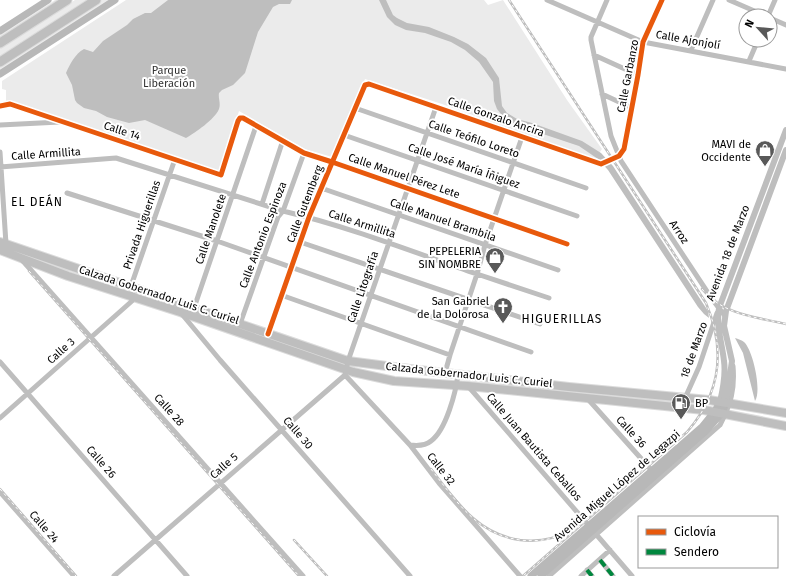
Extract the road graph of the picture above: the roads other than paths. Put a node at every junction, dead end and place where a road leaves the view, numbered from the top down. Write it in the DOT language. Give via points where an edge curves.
graph roads {
  1 [pos="48,0"];
  2 [pos="67,0"];
  3 [pos="96,0"];
  4 [pos="115,0"];
  5 [pos="546,0"];
  6 [pos="607,0"];
  7 [pos="662,0"];
  8 [pos="713,0"];
  9 [pos="729,0"];
  10 [pos="556,2"];
  11 [pos="747,8"];
  12 [pos="597,22"];
  13 [pos="0,31"];
  14 [pos="643,42"];
  15 [pos="0,44"];
  16 [pos="755,48"];
  17 [pos="691,50"];
  18 [pos="594,55"];
  19 [pos="0,62"];
  20 [pos="749,62"];
  21 [pos="786,69"];
  22 [pos="0,74"];
  23 [pos="638,75"];
  24 [pos="366,84"];
  25 [pos="602,94"];
  26 [pos="0,106"];
  27 [pos="436,107"];
  28 [pos="355,108"];
  29 [pos="632,108"];
  30 [pos="240,118"];
  31 [pos="63,122"];
  32 [pos="0,125"];
  33 [pos="256,126"];
  34 [pos="786,130"];
  35 [pos="427,133"];
  36 [pos="344,135"];
  37 [pos="522,137"];
  38 [pos="283,140"];
  39 [pos="786,150"];
  40 [pos="0,152"];
  41 [pos="304,153"];
  42 [pos="619,156"];
  43 [pos="175,159"];
  44 [pos="417,160"];
  45 [pos="332,162"];
  46 [pos="781,162"];
  47 [pos="514,163"];
  48 [pos="1,167"];
  49 [pos="170,174"];
  50 [pos="321,188"];
  51 [pos="408,188"];
  52 [pos="586,188"];
  53 [pos="504,190"];
  54 [pos="67,193"];
  55 [pos="232,195"];
  56 [pos="262,204"];
  57 [pos="283,211"];
  58 [pos="398,215"];
  59 [pos="577,216"];
  60 [pos="309,217"];
  61 [pos="494,219"];
  62 [pos="154,221"];
  63 [pos="217,241"];
  64 [pos="300,242"];
  65 [pos="389,242"];
  66 [pos="567,244"];
  67 [pos="2,245"];
  68 [pos="485,245"];
  69 [pos="19,257"];
  70 [pos="264,258"];
  71 [pos="291,268"];
  72 [pos="380,269"];
  73 [pos="558,270"];
  74 [pos="477,274"];
  75 [pos="131,286"];
  76 [pos="281,295"];
  77 [pos="370,296"];
  78 [pos="133,298"];
  79 [pos="549,298"];
  80 [pos="468,300"];
  81 [pos="174,301"];
  82 [pos="719,308"];
  83 [pos="180,312"];
  84 [pos="193,312"];
  85 [pos="725,316"];
  86 [pos="361,323"];
  87 [pos="240,324"];
  88 [pos="540,324"];
  89 [pos="459,327"];
  90 [pos="268,334"];
  91 [pos="91,338"];
  92 [pos="531,352"];
  93 [pos="450,355"];
  94 [pos="348,361"];
  95 [pos="0,362"];
  96 [pos="345,373"];
  97 [pos="445,373"];
  98 [pos="458,374"];
  99 [pos="456,385"];
  100 [pos="468,386"];
  101 [pos="28,394"];
  102 [pos="587,398"];
  103 [pos="686,398"];
  104 [pos="725,403"];
  105 [pos="681,407"];
  106 [pos="721,413"];
  107 [pos="786,413"];
  108 [pos="0,418"];
  109 [pos="786,426"];
  110 [pos="281,430"];
  111 [pos="410,445"];
  112 [pos="656,475"];
  113 [pos="221,482"];
  114 [pos="0,492"];
  115 [pos="592,530"];
  116 [pos="156,540"];
  117 [pos="610,550"];
  118 [pos="600,560"];
  119 [pos="587,570"];
  120 [pos="74,576"];
  121 [pos="114,576"];
  122 [pos="186,576"];
  123 [pos="303,576"];
  124 [pos="410,576"];
  125 [pos="520,576"];
  126 [pos="531,576"];
  127 [pos="541,576"];
  128 [pos="549,576"];
  129 [pos="581,576"];
  130 [pos="592,576"];
  131 [pos="614,576"];
  132 [pos="632,576"];
  1 -- 13 [label="main road"];
  2 -- 15 [label="highway"];
  3 -- 19 [label="highway"];
  4 -- 22 [label="main road"];
  5 -- 10 [label="street, Calle Ajonjolí"];
  6 -- 12 [label="street, Arroz"];
  7 -- 14 [label="street, Calle Garbanzo"];
  8 -- 17 [label="street"];
  9 -- 11 [label="street"];
  10 -- 12 [label="street, Calle Ajonjolí"];
  12 -- 14 [label="street, Calle Ajonjolí"];
  12 -- 18 [label="street, Arroz" via="591,37"];
  14 -- 17 [label="street, Calle Ajonjolí"];
  14 -- 23 [label="street, Calle Garbanzo"];
  16 -- 20 [label="street"];
  17 -- 20 [label="street, Calle Ajonjolí"];
  18 -- 23 [label="street"];
  18 -- 25 [label="street, Arroz"];
  20 -- 21 [label="street, Calle Ajonjolí"];
  23 -- 29 [label="street, Calle Garbanzo"];
  24 -- 27 [label="street, Calle Gonzalo Ancira"];
  24 -- 28 [label="street, Calle Gutemberg"];
  25 -- 29 [label="street"];
  25 -- 42 [label="street, Arroz" via="610,136"];
  26 -- 31 [label="street" via="10,104"];
  27 -- 35 [label="street, Calle Litografía"];
  27 -- 37 [label="street, Calle Gonzalo Ancira"];
  28 -- 35 [label="street, Calle Teófilo Loreto"];
  28 -- 36 [label="street, Calle Gutemberg"];
  29 -- 42 [label="street, Calle Garbanzo" via="624,149"];
  30 -- 33 [label="street, Calle Manuel Pérez Lete"];
  30 -- 43 [label="street, Calle 14" via="220,176"];
  31 -- 32 [label="street, Calle 14"];
  31 -- 43 [label="street, Calle 14"];
  33 -- 38 [label="street, Calle Manuel Pérez Lete"];
  33 -- 55 [label="street, Calle Manolete"];
  34 -- 46 [label="street, Avenida 18 de Marzo"];
  35 -- 44 [label="street, Calle Litografía"];
  35 -- 47 [label="street, Calle Teófilo Loreto"];
  36 -- 44 [label="street, Calle José María Íñiguez"];
  36 -- 45 [label="street, Calle Gutemberg"];
  37 -- 42 [label="street, Calle Gonzalo Ancira" via="601,164"];
  37 -- 47 [label="street"];
  38 -- 41 [label="street, Calle Manuel Pérez Lete"];
  38 -- 56 [label="street"];
  39 -- 46 [label="street, Avenida 18 de Marzo"];
  40 -- 48 [label="street"];
  41 -- 45 [label="street, Calle Manuel Pérez Lete"];
  41 -- 57 [label="street, Calle Antonio Espinoza"];
  42 -- 82 [label="street, Arroz"];
  43 -- 49 [label="street, Privada Higuerillas"];
  44 -- 51 [label="street, Calle Litografía"];
  44 -- 53 [label="street, Calle José María Íñiguez"];
  45 -- 50 [label="street, Calle Gutemberg"];
  45 -- 51 [label="street, Calle Manuel Pérez Lete"];
  46 -- 82 [label="street, Avenida 18 de Marzo"];
  46 -- 85 [label="street, Avenida 18 de Marzo"];
  47 -- 52 [label="street, Calle Teófilo Loreto"];
  47 -- 53 [label="street"];
  48 -- 49 [label="street, Calle Armillita" via="116,158"];
  48 -- 67 [label="street"];
  49 -- 55 [label="street, Calle Armillita"];
  49 -- 62 [label="street, Privada Higuerillas"];
  50 -- 58 [label="street, Calle Manuel Brambila"];
  50 -- 60 [label="street, Calle Gutemberg"];
  51 -- 58 [label="street, Calle Litografía"];
  51 -- 61 [label="street, Calle Manuel Pérez Lete"];
  53 -- 59 [label="street, Calle José María Íñiguez"];
  53 -- 61 [label="street"];
  54 -- 62 [label="street"];
  55 -- 56 [label="street, Calle Armillita"];
  55 -- 63 [label="street, Calle Manolete"];
  56 -- 57 [label="street, Calle Armillita"];
  57 -- 60 [label="street, Calle Armillita"];
  57 -- 70 [label="street, Calle Antonio Espinoza" via="278,217"];
  58 -- 65 [label="street, Calle Litografía"];
  58 -- 68 [label="street, Calle Manuel Brambila"];
  60 -- 64 [label="street, Calle Gutemberg"];
  60 -- 65 [label="street, Calle Armillita"];
  61 -- 66 [label="street, Calle Manuel Pérez Lete"];
  61 -- 68 [label="street"];
  62 -- 63 [label="street"];
  62 -- 75 [label="street, Privada Higuerillas"];
  63 -- 70 [label="street"];
  63 -- 84 [label="street, Calle Manolete"];
  64 -- 71 [label="street, Calle Gutemberg"];
  64 -- 72 [label="street"];
  65 -- 72 [label="street, Calle Litografía"];
  65 -- 74 [label="street, Calle Armillita"];
  67 -- 69 [label="main road, Calzada Gobernador Luis C. Curiel"];
  67 -- 75 [label="main road, Calzada Gobernador Luis C. Curiel"];
  68 -- 73 [label="street, Calle Manuel Brambila"];
  68 -- 74 [label="street"];
  69 -- 78 [label="main road, Calzada Gobernador Luis C. Curiel"];
  69 -- 91 [label="street, Calle 28"];
  70 -- 71 [label="street"];
  70 -- 87 [label="street, Calle Antonio Espinoza"];
  71 -- 76 [label="street, Calle Gutemberg"];
  71 -- 77 [label="street"];
  72 -- 77 [label="street, Calle Litografía"];
  72 -- 80 [label="street"];
  74 -- 79 [label="street, Calle Armillita"];
  74 -- 80 [label="street"];
  75 -- 78 [label="street, Privada Higuerillas"];
  75 -- 81 [label="main road, Calzada Gobernador Luis C. Curiel"];
  76 -- 86 [label="street"];
  76 -- 90 [label="street, Calle Gutemberg"];
  77 -- 86 [label="street, Calle Litografía"];
  77 -- 89 [label="street"];
  78 -- 83 [label="main road, Calzada Gobernador Luis C. Curiel"];
  78 -- 91 [label="street, Calle 3"];
  80 -- 88 [label="street"];
  80 -- 89 [label="street"];
  81 -- 83 [label="street, Calle 30"];
  81 -- 84 [label="main road, Calzada Gobernador Luis C. Curiel"];
  82 -- 85 [label="street, Arroz"];
  82 -- 103 [label="street, 18 de Marzo"];
  82 -- 104 [label="street, Avenida 18 de Marzo" via="718,324 725,363"];
  83 -- 84 [label="main road, Calzada Gobernador Luis C. Curiel"];
  83 -- 110 [label="street, Calle 30"];
  84 -- 87 [label="main road, Calzada Gobernador Luis C. Curiel"];
  84 -- 96 [label="main road, Calzada Gobernador Luis C. Curiel"];
  85 -- 104 [label="street, Avenida 18 de Marzo" via="725,330 732,361"];
  86 -- 93 [label="street"];
  86 -- 94 [label="street, Calle Litografía"];
  87 -- 90 [label="main road, Calzada Gobernador Luis C. Curiel"];
  89 -- 92 [label="street"];
  89 -- 93 [label="street"];
  90 -- 94 [label="main road, Calzada Gobernador Luis C. Curiel"];
  91 -- 101 [label="street, Calle 3"];
  91 -- 113 [label="street, Calle 28"];
  93 -- 97 [label="street"];
  94 -- 96 [label="street, Calle Litografía"];
  94 -- 97 [label="main road, Calzada Gobernador Luis C. Curiel"];
  95 -- 101 [label="street, Calle 26"];
  96 -- 99 [label="main road, Calzada Gobernador Luis C. Curiel" via="394,381"];
  96 -- 110 [label="street, Calle 5"];
  96 -- 111 [label="street, Calle 32"];
  97 -- 98 [label="main road, Calzada Gobernador Luis C. Curiel"];
  98 -- 99 [label="street"];
  98 -- 103 [label="main road, Calzada Gobernador Luis C. Curiel"];
  99 -- 100 [label="main road, Calzada Gobernador Luis C. Curiel"];
  99 -- 111 [label="street" via="449,410 438,434 424,445"];
  100 -- 102 [label="main road, Calzada Gobernador Luis C. Curiel"];
  100 -- 115 [label="street, Calle Juan Bautista Ceballos"];
  101 -- 108 [label="street, Calle 3"];
  101 -- 116 [label="street, Calle 26"];
  102 -- 105 [label="main road, Calzada Gobernador Luis C. Curiel"];
  102 -- 112 [label="street, Calle 36"];
  103 -- 104 [label="main road, Calzada Gobernador Luis C. Curiel"];
  103 -- 105 [label="street, 18 de Marzo"];
  104 -- 106 [label="main road, Avenida 18 de Marzo"];
  104 -- 106 [label="street"];
  104 -- 107 [label="main road, Calzada Gobernador Luis C. Curiel"];
  105 -- 106 [label="main road, Calzada Gobernador Luis C. Curiel"];
  106 -- 109 [label="main road, Calzada Gobernador Luis C. Curiel"];
  106 -- 112 [label="main road, Avenida Miguel López de Legazpi" via="702,427"];
  106 -- 112 [label="street, Avenida Miguel López de Legazpi" via="720,425"];
  110 -- 113 [label="street, Calle 5"];
  110 -- 124 [label="street, Calle 30"];
  111 -- 125 [label="street, Calle 32"];
  112 -- 115 [label="main road, Avenida Miguel López de Legazpi"];
  113 -- 116 [label="street, Calle 5"];
  113 -- 123 [label="street, Calle 28"];
  114 -- 120 [label="street, Calle 24"];
  115 -- 117 [label="street, Calle Juan Bautista Ceballos"];
  115 -- 126 [label="main road, Avenida Miguel López de Legazpi"];
  115 -- 127 [label="main road, Avenida Miguel López de Legazpi"];
  115 -- 128 [label="street, Avenida Miguel López de Legazpi"];
  116 -- 121 [label="street, Calle 5"];
  116 -- 122 [label="street, Calle 26"];
  117 -- 118 [label="street"];
  117 -- 132 [label="street, Calle Juan Bautista Ceballos"];
  118 -- 119 [label="street"];
  118 -- 131 [label="street"];
  119 -- 129 [label="street"];
  119 -- 130 [label="street"];
}
